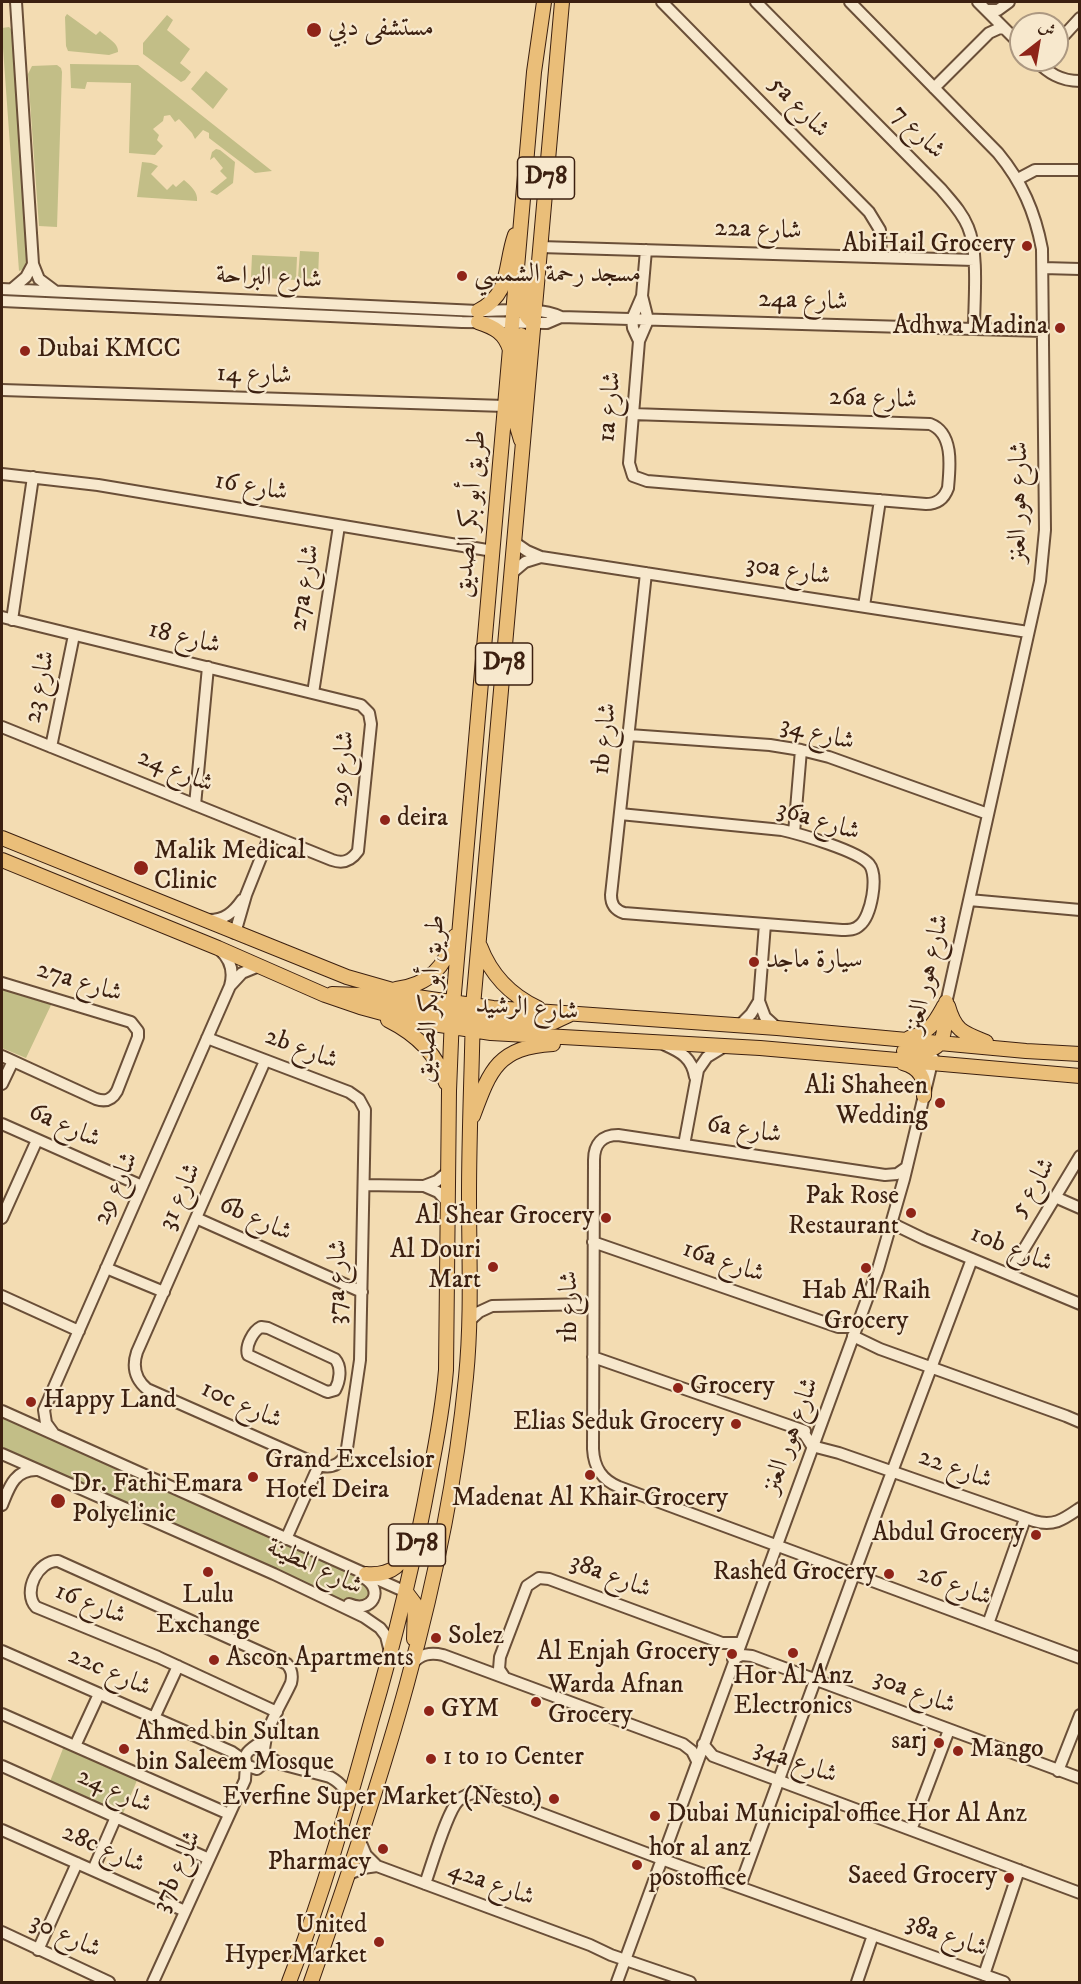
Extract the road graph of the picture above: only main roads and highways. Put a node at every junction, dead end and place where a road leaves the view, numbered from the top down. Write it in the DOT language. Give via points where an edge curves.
graph roads {
  1 [pos="562,2"];
  2 [pos="543,6"];
  3 [pos="554,91"];
  4 [pos="526,177"];
  5 [pos="523,220"];
  6 [pos="518,320"];
  7 [pos="510,354"];
  8 [pos="2,838"];
  9 [pos="2,860"];
  10 [pos="113,904"];
  11 [pos="462,917"];
  12 [pos="235,933"];
  13 [pos="479,943"];
  14 [pos="382,988"];
  15 [pos="325,995"];
  16 [pos="946,1002"];
  17 [pos="360,1007"];
  18 [pos="552,1013"];
  19 [pos="571,1014"];
  20 [pos="452,1015"];
  21 [pos="473,1018"];
  22 [pos="904,1040"];
  23 [pos="621,1041"];
  24 [pos="760,1048"];
  25 [pos="1001,1048"];
  26 [pos="936,1049"];
  27 [pos="1080,1054"];
  28 [pos="868,1058"];
  29 [pos="1080,1076"];
  30 [pos="449,1091"];
  31 [pos="924,1096"];
  32 [pos="469,1127"];
  33 [pos="422,1520"];
  34 [pos="366,1574"];
  35 [pos="406,1592"];
  36 [pos="417,1647"];
  37 [pos="325,1883"];
  38 [pos="322,1951"];
  39 [pos="289,1983"];
  40 [pos="311,1983"];
  1 -- 3 [label="main road, طريق أبو بكر الصديق / D78"];
  2 -- 3 [label="main road" via="543,88"];
  2 -- 4 [label="main road, طريق أبو بكر الصديق / D78"];
  3 -- 6 [label="main road, طريق أبو بكر الصديق / D78" via="540,247"];
  4 -- 5 [label="main road, طريق أبو بكر الصديق / D78"];
  4 -- 6 [label="main road" via="529,220"];
  5 -- 6 [label="main road, طريق أبو بكر الصديق / D78"];
  5 -- 7 [label="main road" via="511,245 503,287 478,317 499,331"];
  6 -- 7 [label="main road, طريق أبو بكر الصديق / D78"];
  6 -- 13 [label="main road, طريق أبو بكر الصديق / D78" via="516,423 524,445"];
  7 -- 11 [label="main road, طريق أبو بكر الصديق / D78"];
  8 -- 12 [label="main road, شارع الرشيد"];
  9 -- 10 [label="main road, شارع الرشيد"];
  10 -- 12 [label="main road" via="213,939"];
  10 -- 15 [label="main road, شارع الرشيد"];
  11 -- 14 [label="main road" via="439,969 418,984"];
  11 -- 20 [label="main road, طريق أبو بكر الصديق / D78"];
  12 -- 14 [label="main road, شارع الرشيد"];
  13 -- 18 [label="main road" via="500,982 524,1001"];
  13 -- 21 [label="main road, طريق أبو بكر الصديق / D78"];
  14 -- 20 [label="main road, شارع الرشيد"];
  15 -- 17 [label="main road, شارع الرشيد"];
  15 -- 20 [label="main road" via="359,995"];
  16 -- 22 [label="main road" via="929,1029"];
  16 -- 25 [label="main road" via="958,1029"];
  16 -- 26 [label="main road"];
  17 -- 20 [label="main road, شارع الرشيد" via="408,1020"];
  17 -- 30 [label="main road" via="417,1038 440,1067"];
  18 -- 19 [label="main road, شارع الرشيد"];
  18 -- 21 [label="main road, شارع الرشيد"];
  19 -- 21 [label="main road" via="545,1024"];
  19 -- 22 [label="main road, شارع الرشيد"];
  20 -- 21 [label="main road, شارع الرشيد"];
  20 -- 21 [label="main road, شارع الرشيد"];
  20 -- 30 [label="main road, طريق أبو بكر الصديق / D78"];
  21 -- 23 [label="main road, شارع الرشيد"];
  21 -- 32 [label="main road, طريق أبو بكر الصديق / D78"];
  22 -- 26 [label="main road, شارع الرشيد"];
  23 -- 24 [label="main road, شارع الرشيد"];
  23 -- 32 [label="main road" via="534,1045 513,1052 489,1076"];
  24 -- 26 [label="main road" via="917,1052"];
  24 -- 28 [label="main road, شارع الرشيد"];
  25 -- 26 [label="main road, شارع الرشيد"];
  25 -- 27 [label="main road, شارع الرشيد"];
  26 -- 27 [label="main road" via="940,1054 1042,1060"];
  26 -- 28 [label="main road, شارع الرشيد"];
  26 -- 29 [label="main road, شارع الرشيد"];
  28 -- 31 [label="main road" via="915,1068 925,1082"];
  30 -- 33 [label="main road, طريق أبو بكر الصديق / D78" via="444,1392"];
  32 -- 36 [label="main road, طريق أبو بكر الصديق / D78" via="467,1374 442,1545"];
  33 -- 34 [label="main road" via="400,1563 385,1573"];
  33 -- 35 [label="main road, طريق أبو بكر الصديق / D78"];
  35 -- 36 [label="main road" via="415,1604 413,1633"];
  35 -- 37 [label="main road, طريق أبو بكر الصديق / D78"];
  36 -- 38 [label="main road, طريق أبو بكر الصديق / D78" via="360,1840"];
  37 -- 38 [label="main road" via="326,1905 314,1940"];
  37 -- 39 [label="main road, طريق أبو بكر الصديق / D78"];
  38 -- 40 [label="main road, طريق أبو بكر الصديق / D78"];
}
